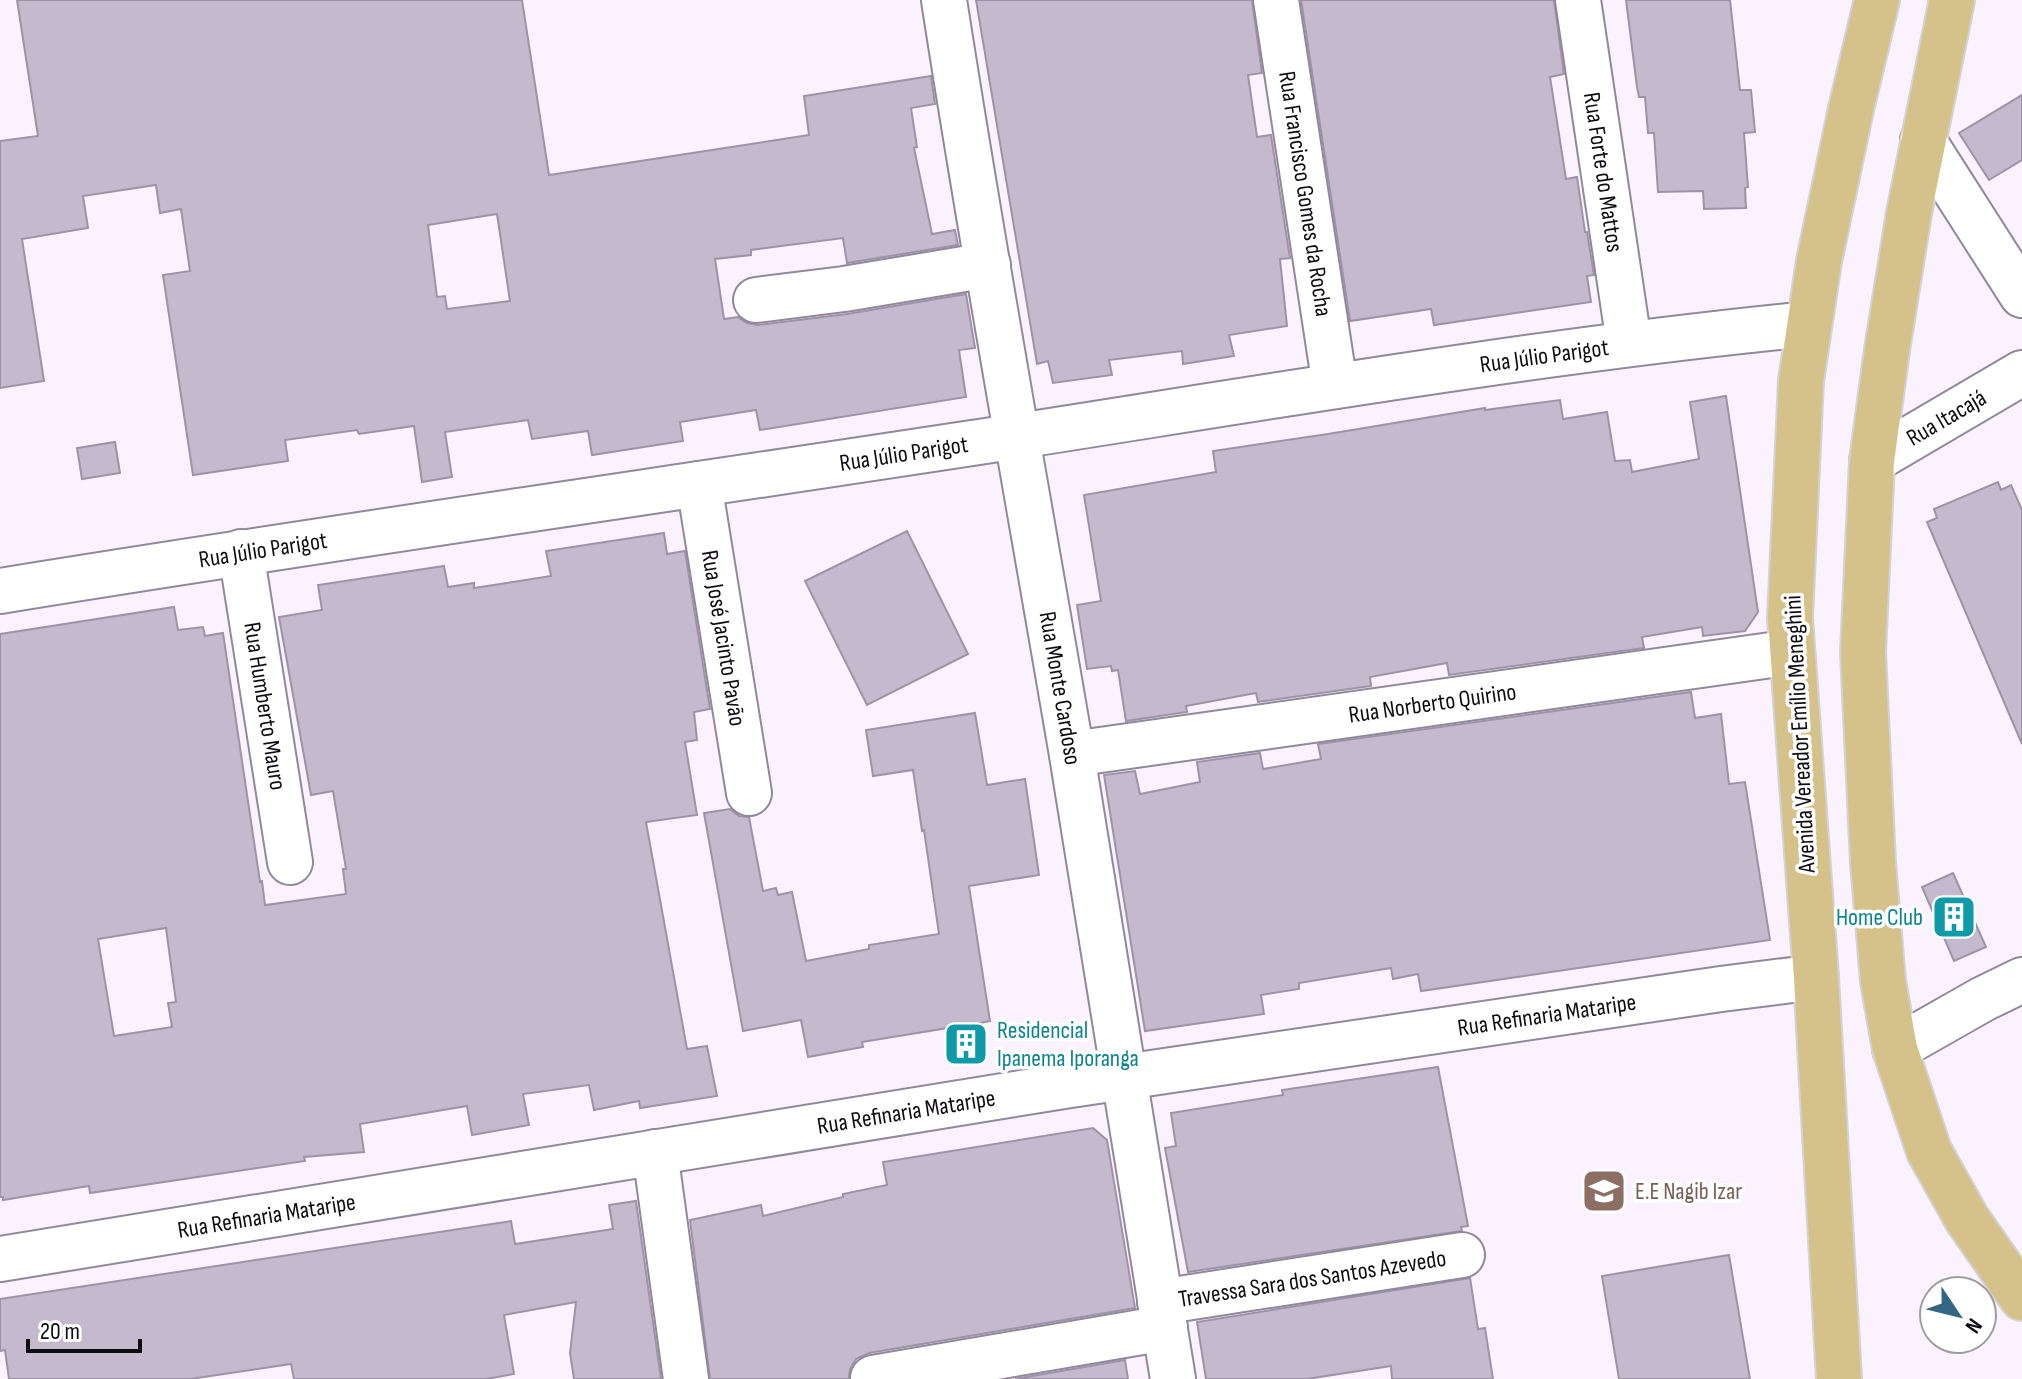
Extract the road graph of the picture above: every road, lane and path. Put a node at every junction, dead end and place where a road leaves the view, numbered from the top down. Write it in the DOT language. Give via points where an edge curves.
graph roads {
  1 [pos="944,0"];
  2 [pos="1276,0"];
  3 [pos="1578,0"];
  4 [pos="1877,0"];
  5 [pos="1952,0"];
  6 [pos="1923,140"];
  7 [pos="988,265"];
  8 [pos="2022,295"];
  9 [pos="756,300"];
  10 [pos="1809,324"];
  11 [pos="1629,343"];
  12 [pos="2022,373"];
  13 [pos="1335,386"];
  14 [pos="1018,436"];
  15 [pos="1872,461"];
  16 [pos="699,484"];
  17 [pos="241,552"];
  18 [pos="0,591"];
  19 [pos="1792,652"];
  20 [pos="1072,754"];
  21 [pos="749,793"];
  22 [pos="290,862"];
  23 [pos="1816,977"];
  24 [pos="2022,980"];
  25 [pos="1895,1049"];
  26 [pos="1124,1078"];
  27 [pos="655,1152"];
  28 [pos="1462,1255"];
  29 [pos="0,1259"];
  30 [pos="2022,1298"];
  31 [pos="1162,1315"];
  32 [pos="873,1378"];
  33 [pos="686,1379"];
  34 [pos="1173,1379"];
  35 [pos="1839,1379"];
  1 -- 7 [label="street, Rua Monte Cardoso"];
  2 -- 13 [label="street, Rua Francisco Gomes da Rocha"];
  3 -- 11 [label="street, Rua Forte do Mattos"];
  4 -- 10 [label="main road, Avenida Vereador Emílio Meneghini"];
  5 -- 6 [label="main road"];
  6 -- 8 [label="street"];
  6 -- 15 [label="main road"];
  7 -- 9 [label="street"];
  7 -- 14 [label="street, Rua Monte Cardoso"];
  10 -- 11 [label="street, Rua Júlio Parigot"];
  10 -- 19 [label="main road, Avenida Vereador Emílio Meneghini" via="1801,381"];
  11 -- 13 [label="street, Rua Júlio Parigot"];
  12 -- 15 [label="street, Rua Itacajá"];
  13 -- 14 [label="street, Rua Júlio Parigot"];
  14 -- 16 [label="street, Rua Júlio Parigot"];
  14 -- 20 [label="street, Rua Monte Cardoso"];
  15 -- 25 [label="main road" via="1863,652 1873,863"];
  16 -- 17 [label="street, Rua Júlio Parigot"];
  16 -- 21 [label="street, Rua José Jacinto Pavão"];
  17 -- 18 [label="street, Rua Júlio Parigot"];
  17 -- 22 [label="street, Rua Humberto Mauro"];
  19 -- 20 [label="street, Rua Norberto Quirino"];
  19 -- 23 [label="main road, Avenida Vereador Emílio Meneghini"];
  20 -- 26 [label="street, Rua Monte Cardoso"];
  23 -- 26 [label="street, Rua Refinaria Mataripe"];
  23 -- 35 [label="main road, Avenida Vereador Emílio Meneghini"];
  24 -- 25 [label="street"];
  25 -- 30 [label="main road" via="1929,1151 1967,1219"];
  26 -- 27 [label="street, Rua Refinaria Mataripe"];
  26 -- 31 [label="street, Rua Monte Cardoso"];
  27 -- 29 [label="street, Rua Refinaria Mataripe"];
  27 -- 33 [label="street"];
  28 -- 31 [label="street, Travessa Sara dos Santos Azevedo"];
  31 -- 32 [label="street, Travessa Sara dos Santos Azevedo"];
  31 -- 34 [label="street, Rua Monte Cardoso"];
}
